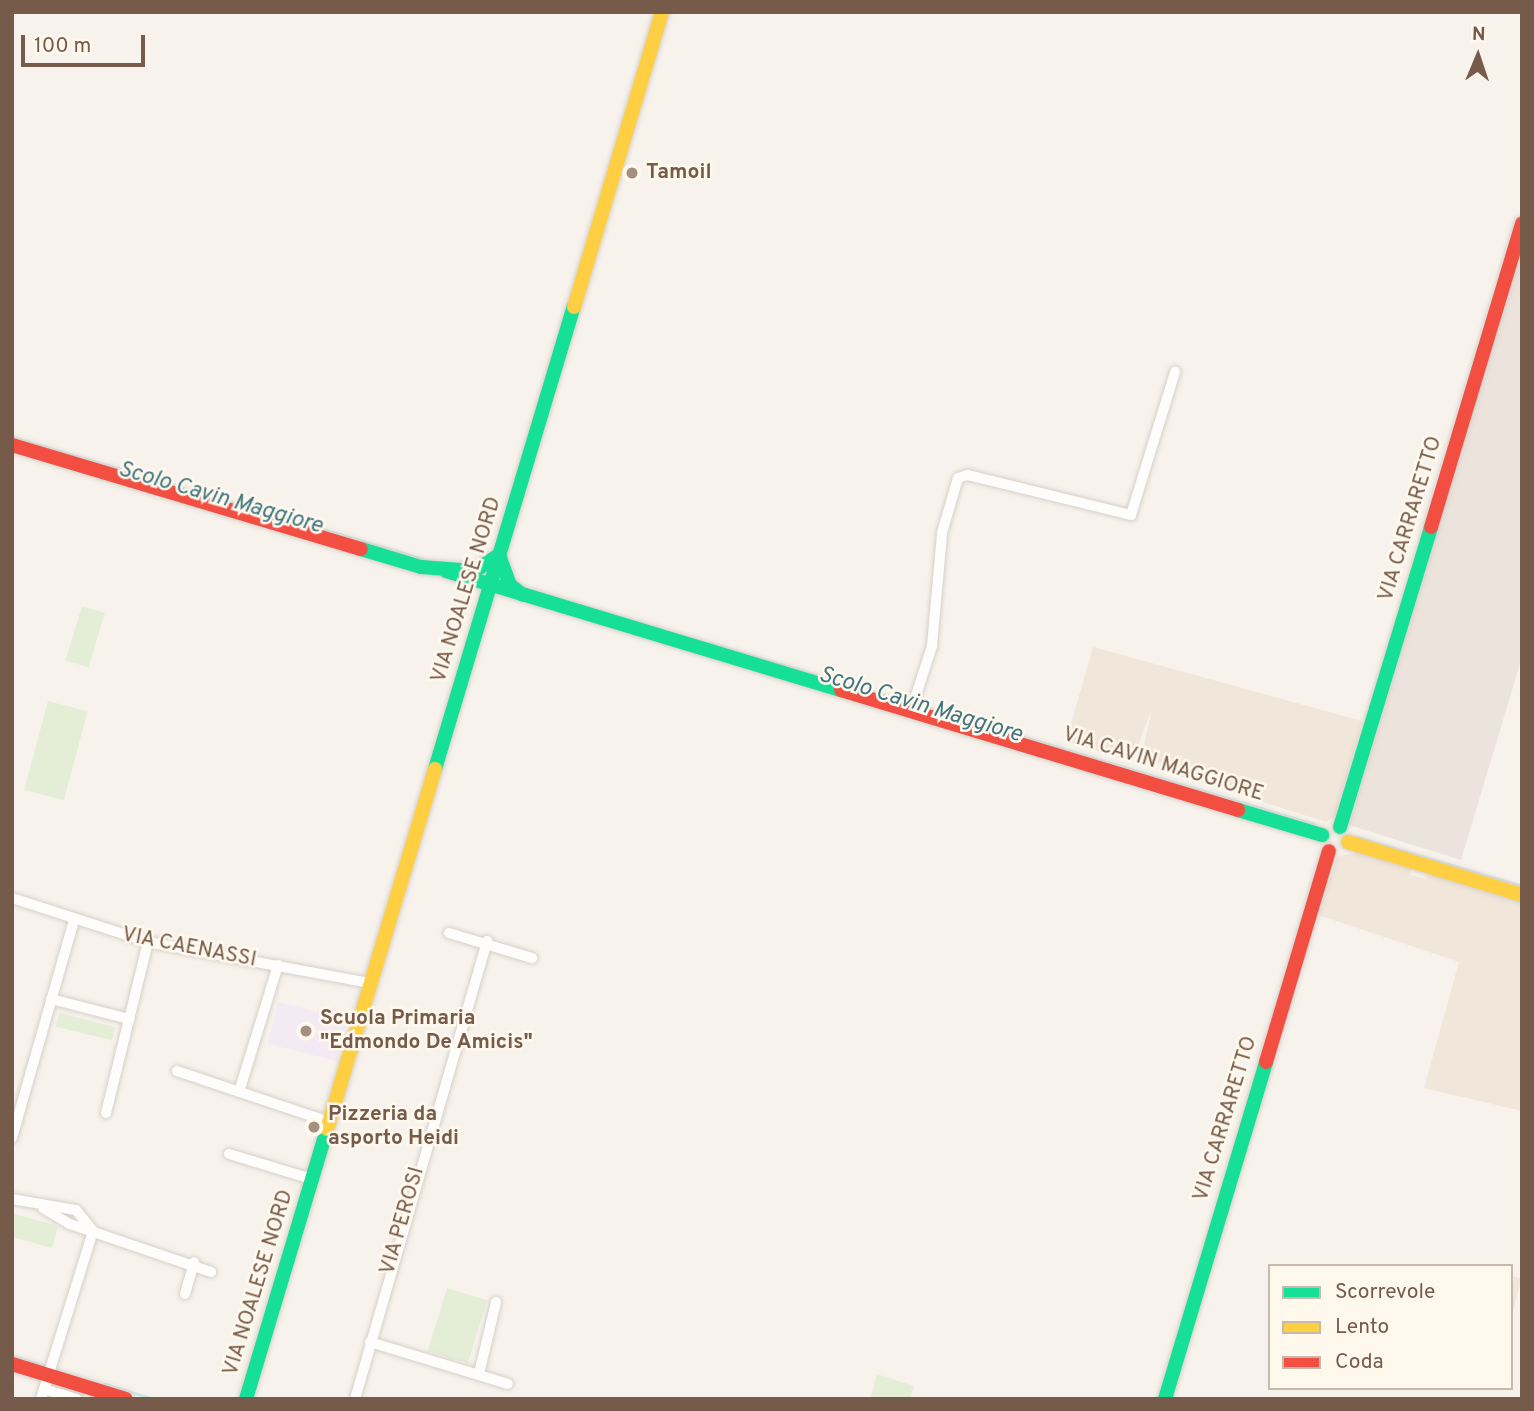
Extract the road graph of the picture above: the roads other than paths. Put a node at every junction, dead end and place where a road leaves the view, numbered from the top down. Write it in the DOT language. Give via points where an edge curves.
graph roads {
  1 [pos="662,12"];
  2 [pos="1522,222"];
  3 [pos="1175,372"];
  4 [pos="12,445"];
  5 [pos="499,555"];
  6 [pos="446,571"];
  7 [pos="474,571"];
  8 [pos="490,585"];
  9 [pos="510,585"];
  10 [pos="528,598"];
  11 [pos="913,705"];
  12 [pos="1340,827"];
  13 [pos="1322,835"];
  14 [pos="1348,842"];
  15 [pos="1329,851"];
  16 [pos="1522,895"];
  17 [pos="12,898"];
  18 [pos="74,921"];
  19 [pos="449,933"];
  20 [pos="487,941"];
  21 [pos="148,942"];
  22 [pos="532,958"];
  23 [pos="278,965"];
  24 [pos="370,983"];
  25 [pos="51,999"];
  26 [pos="129,1019"];
  27 [pos="177,1071"];
  28 [pos="239,1092"];
  29 [pos="106,1113"];
  30 [pos="329,1122"];
  31 [pos="12,1138"];
  32 [pos="229,1154"];
  33 [pos="312,1179"];
  34 [pos="12,1199"];
  35 [pos="93,1231"];
  36 [pos="194,1262"];
  37 [pos="211,1272"];
  38 [pos="184,1294"];
  39 [pos="496,1303"];
  40 [pos="370,1342"];
  41 [pos="12,1364"];
  42 [pos="479,1374"];
  43 [pos="508,1384"];
  44 [pos="45,1388"];
  45 [pos="76,1399"];
  46 [pos="126,1399"];
  47 [pos="246,1399"];
  48 [pos="355,1399"];
  49 [pos="1165,1399"];
  1 -- 5 [label="street, VIA NOALESE NORD"];
  2 -- 12 [label="street, VIA CARRARETTO"];
  3 -- 11 [label="street" via="1131,515 968,474 958,478 942,533 936,627"];
  4 -- 6 [label="street, VIA CAVIN MAGGIORE"];
  5 -- 7 [label="street"];
  5 -- 8 [label="street, VIA NOALESE NORD"];
  5 -- 9 [label="street"];
  6 -- 7 [label="street, VIA CAVIN MAGGIORE"];
  6 -- 8 [label="street, VIA CAVIN MAGGIORE"];
  7 -- 8 [label="street, VIA CAVIN MAGGIORE"];
  8 -- 9 [label="street, VIA CAVIN MAGGIORE"];
  8 -- 10 [label="street, VIA CAVIN MAGGIORE"];
  8 -- 24 [label="street, VIA NOALESE NORD"];
  9 -- 10 [label="street, VIA CAVIN MAGGIORE"];
  10 -- 11 [label="street, VIA CAVIN MAGGIORE"];
  11 -- 13 [label="street, VIA CAVIN MAGGIORE"];
  12 -- 13 [label="street"];
  12 -- 14 [label="street"];
  13 -- 15 [label="street"];
  14 -- 15 [label="street"];
  14 -- 16 [label="street"];
  15 -- 49 [label="street, VIA CARRARETTO"];
  17 -- 18 [label="street, VIA CAENASSI"];
  18 -- 21 [label="street, VIA CAENASSI"];
  18 -- 25 [label="street"];
  19 -- 20 [label="street"];
  20 -- 22 [label="street"];
  20 -- 40 [label="street, VIA PEROSI"];
  21 -- 23 [label="street, VIA CAENASSI"];
  21 -- 26 [label="street"];
  23 -- 24 [label="street, VIA CAENASSI"];
  23 -- 28 [label="street"];
  24 -- 30 [label="street, VIA NOALESE NORD"];
  25 -- 26 [label="street"];
  25 -- 31 [label="street"];
  26 -- 29 [label="street"];
  27 -- 28 [label="street"];
  28 -- 30 [label="street"];
  30 -- 33 [label="street, VIA NOALESE NORD"];
  32 -- 33 [label="street, VIA NOALESE NORD"];
  33 -- 47 [label="street, VIA NOALESE NORD"];
  34 -- 35 [label="street"];
  35 -- 36 [label="street"];
  35 -- 44 [label="street"];
  36 -- 37 [label="street"];
  36 -- 38 [label="street"];
  39 -- 42 [label="street"];
  40 -- 42 [label="street"];
  40 -- 48 [label="street, VIA PEROSI"];
  41 -- 44 [label="street"];
  42 -- 43 [label="street"];
  44 -- 45 [label="street"];
  44 -- 46 [label="street"];
}
